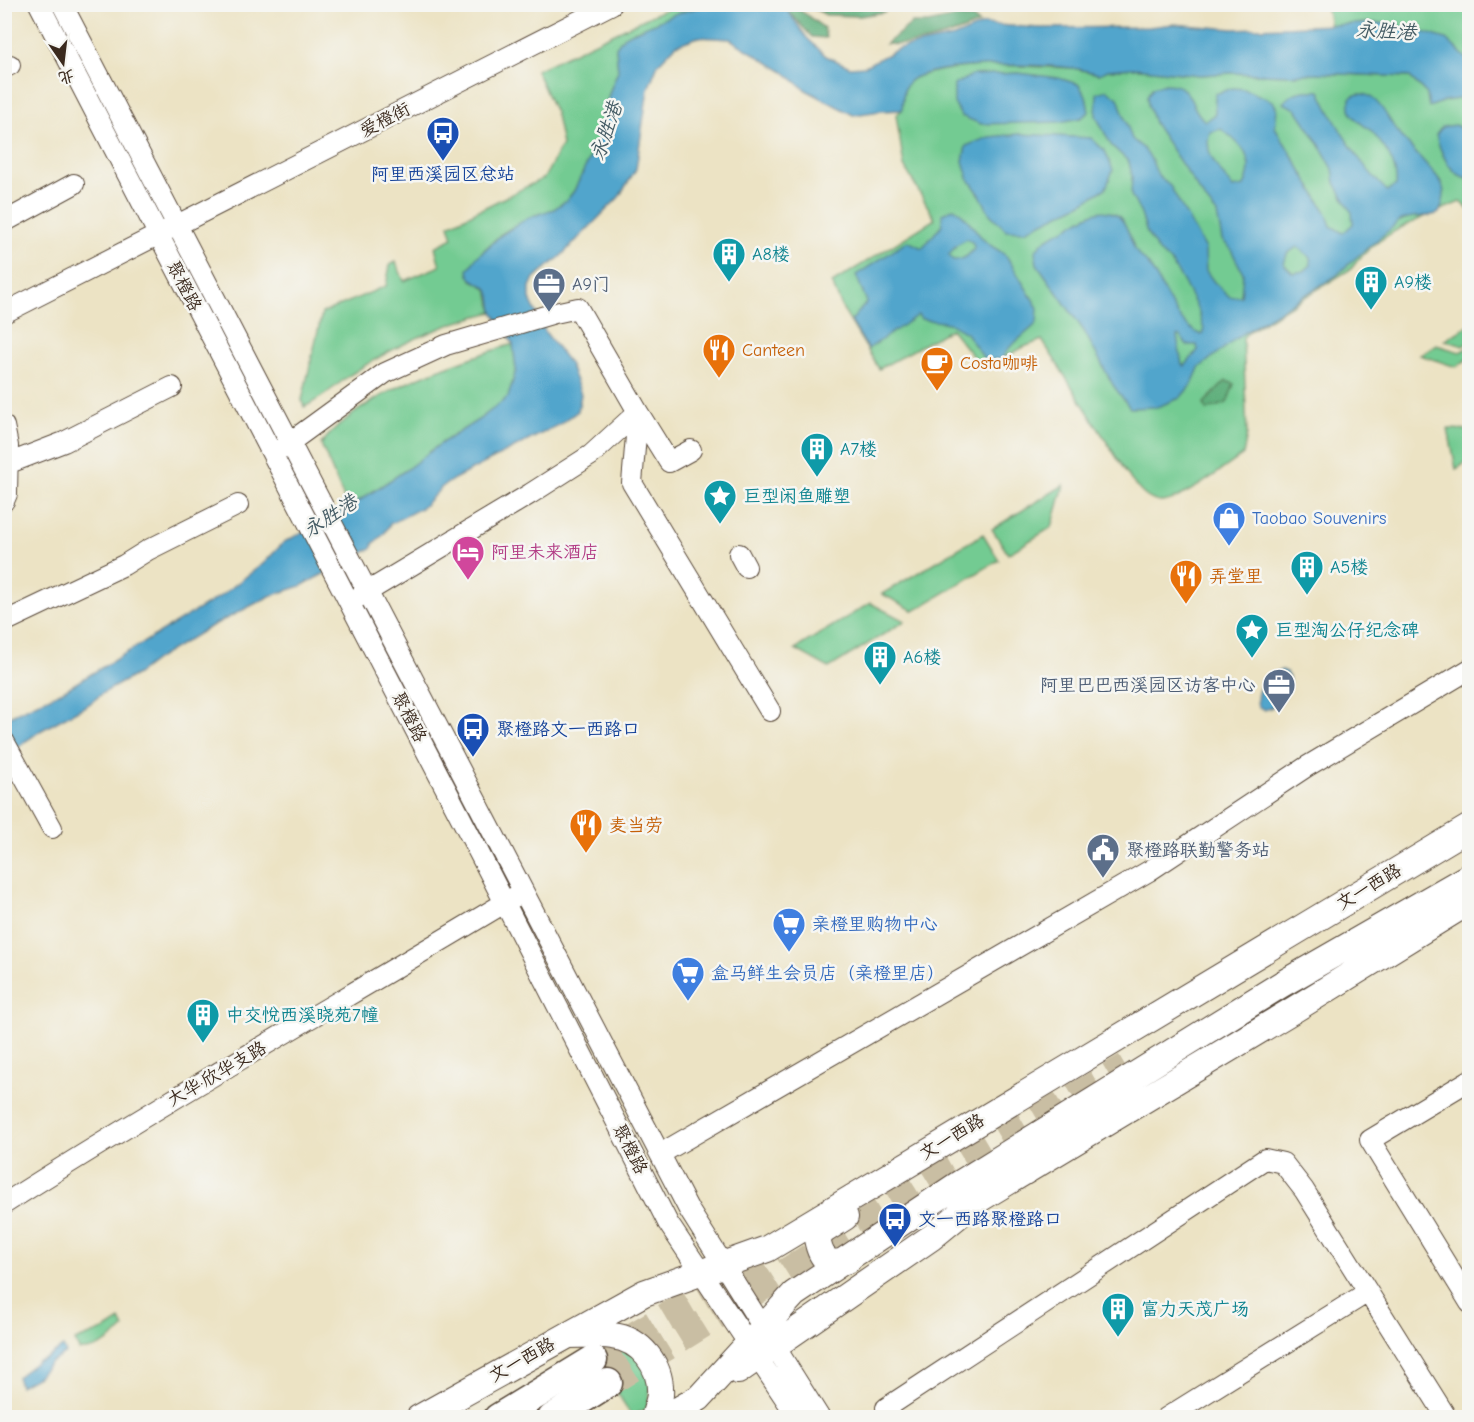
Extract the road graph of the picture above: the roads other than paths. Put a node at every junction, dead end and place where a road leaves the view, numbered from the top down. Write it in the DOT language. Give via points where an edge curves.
graph roads {
  1 [pos="39,4"];
  2 [pos="62,4"];
  3 [pos="612,4"];
  4 [pos="74,184"];
  5 [pos="4,222"];
  6 [pos="177,226"];
  7 [pos="159,236"];
  8 [pos="4,313"];
  9 [pos="172,387"];
  10 [pos="638,412"];
  11 [pos="5,432"];
  12 [pos="291,442"];
  13 [pos="691,450"];
  14 [pos="273,455"];
  15 [pos="8,464"];
  16 [pos="4,501"];
  17 [pos="238,505"];
  18 [pos="368,591"];
  19 [pos="349,603"];
  20 [pos="4,622"];
  21 [pos="1470,669"];
  22 [pos="770,711"];
  23 [pos="4,741"];
  24 [pos="1470,827"];
  25 [pos="52,828"];
  26 [pos="1470,876"];
  27 [pos="523,892"];
  28 [pos="1470,899"];
  29 [pos="505,903"];
  30 [pos="1401,916"];
  31 [pos="1470,1080"];
  32 [pos="946,1141"];
  33 [pos="660,1154"];
  34 [pos="4,1204"];
  35 [pos="848,1260"];
  36 [pos="712,1268"];
  37 [pos="1368,1292"];
  38 [pos="1470,1304"];
  39 [pos="567,1335"];
  40 [pos="761,1344"];
  41 [pos="419,1418"];
  42 [pos="498,1418"];
  43 [pos="552,1418"];
  44 [pos="654,1418"];
  45 [pos="664,1418"];
  46 [pos="798,1418"];
  47 [pos="820,1418"];
  48 [pos="892,1418"];
  49 [pos="1166,1418"];
  50 [pos="1447,1418"];
  1 -- 7 [label="street, 聚橙路"];
  2 -- 6 [label="street, 聚橙路"];
  3 -- 6 [label="street, 爱橙街"];
  4 -- 5 [label="street"];
  6 -- 7 [label="street, 爱橙街"];
  6 -- 12 [label="street, 聚橙路"];
  7 -- 8 [label="street, 爱橙街"];
  7 -- 14 [label="street, 聚橙路"];
  9 -- 15 [label="street" via="64,442"];
  10 -- 12 [label="street" via="578,308 446,345 385,373"];
  10 -- 13 [label="street" via="669,462"];
  10 -- 18 [label="street" via="591,455"];
  10 -- 22 [label="street" via="632,483"];
  11 -- 15 [label="street"];
  12 -- 14 [label="street"];
  12 -- 18 [label="street, 聚橙路"];
  14 -- 19 [label="street, 聚橙路"];
  15 -- 16 [label="street"];
  17 -- 20 [label="street"];
  18 -- 19 [label="street"];
  18 -- 27 [label="street, 聚橙路"];
  19 -- 29 [label="street, 聚橙路"];
  21 -- 33 [label="street" via="1306,766 1149,871"];
  23 -- 25 [label="street"];
  24 -- 32 [label="main road, 文一西路"];
  26 -- 30 [label="main road"];
  27 -- 29 [label="street, 大华·欣华支路"];
  27 -- 33 [label="street, 聚橙路"];
  28 -- 30 [label="main road"];
  28 -- 40 [label="main road" via="976,1201 932,1237"];
  29 -- 34 [label="street, 大华·欣华支路" via="115,1133"];
  29 -- 36 [label="street, 聚橙路" via="668,1223"];
  30 -- 35 [label="main road" via="1282,984 959,1184"];
  31 -- 38 [label="street" via="1371,1140"];
  32 -- 35 [label="main road" via="902,1181 823,1231 818,1239 819,1250 826,1260 837,1264"];
  32 -- 36 [label="main road, 文一西路" via="767,1248"];
  33 -- 36 [label="street, 聚橙路" via="689,1210"];
  35 -- 40 [label="main road" via="794,1294"];
  36 -- 39 [label="main road, 文一西路" via="644,1293"];
  36 -- 40 [label="street, 聚橙路"];
  37 -- 48 [label="street" via="1304,1190 1283,1163 1265,1159 886,1408"];
  37 -- 49 [label="street"];
  37 -- 50 [label="street"];
  39 -- 41 [label="main road, 文一西路"];
  39 -- 44 [label="main road" via="613,1336 646,1352 660,1382"];
  40 -- 45 [label="main road" via="699,1398"];
  40 -- 46 [label="street, 聚橙路"];
  40 -- 47 [label="street, 聚橙路"];
  42 -- 43 [label="highway" via="601,1372"];
}
